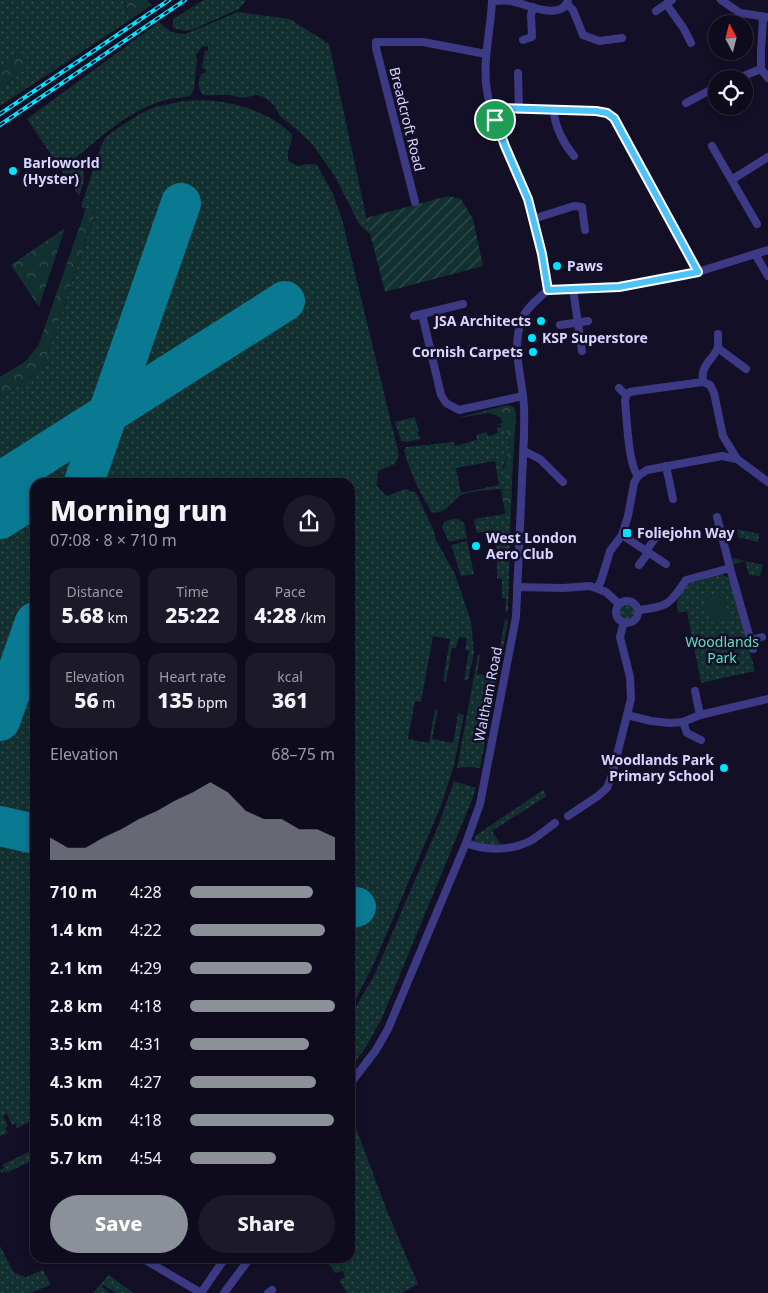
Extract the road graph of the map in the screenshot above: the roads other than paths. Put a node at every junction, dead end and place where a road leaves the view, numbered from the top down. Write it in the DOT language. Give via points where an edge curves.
graph roads {
  1 [pos="492,1"];
  2 [pos="726,1"];
  3 [pos="567,2"];
  4 [pos="670,2"];
  5 [pos="533,6"];
  6 [pos="656,11"];
  7 [pos="766,17"];
  8 [pos="622,38"];
  9 [pos="523,40"];
  10 [pos="691,43"];
  11 [pos="486,54"];
  12 [pos="761,69"];
  13 [pos="753,72"];
  14 [pos="518,73"];
  15 [pos="768,78"];
  16 [pos="708,92"];
  17 [pos="686,104"];
  18 [pos="492,110"];
  19 [pos="519,110"];
  20 [pos="554,110"];
  21 [pos="712,146"];
  22 [pos="574,156"];
  23 [pos="768,157"];
  24 [pos="732,179"];
  25 [pos="415,202"];
  26 [pos="533,219"];
  27 [pos="758,224"];
  28 [pos="585,230"];
  29 [pos="768,250"];
  30 [pos="755,254"];
  31 [pos="698,272"];
  32 [pos="768,276"];
  33 [pos="573,289"];
  34 [pos="548,290"];
  35 [pos="463,304"];
  36 [pos="588,321"];
  37 [pos="578,322"];
  38 [pos="560,324"];
  39 [pos="718,334"];
  40 [pos="718,348"];
  41 [pos="582,351"];
  42 [pos="746,369"];
  43 [pos="703,382"];
  44 [pos="619,388"];
  45 [pos="626,395"];
  46 [pos="523,396"];
  47 [pos="728,445"];
  48 [pos="524,451"];
  49 [pos="722,456"];
  50 [pos="736,459"];
  51 [pos="666,466"];
  52 [pos="638,476"];
  53 [pos="562,482"];
  54 [pos="768,482"];
  55 [pos="673,499"];
  56 [pos="717,517"];
  57 [pos="728,523"];
  58 [pos="719,525"];
  59 [pos="622,535"];
  60 [pos="656,537"];
  61 [pos="647,552"];
  62 [pos="666,564"];
  63 [pos="640,565"];
  64 [pos="730,568"];
  65 [pos="517,587"];
  66 [pos="597,588"];
  67 [pos="619,604"];
  68 [pos="639,610"];
  69 [pos="624,622"];
  70 [pos="762,637"];
  71 [pos="751,640"];
  72 [pos="754,649"];
  73 [pos="695,691"];
  74 [pos="768,699"];
  75 [pos="627,715"];
  76 [pos="700,715"];
  77 [pos="682,722"];
  78 [pos="701,740"];
  79 [pos="568,816"];
  80 [pos="554,823"];
  81 [pos="466,843"];
  82 [pos="355,1077"];
  83 [pos="150,1263"];
  84 [pos="222,1263"];
  85 [pos="247,1263"];
  86 [pos="229,1291"];
  1 -- 5 [label="street"];
  1 -- 11 [label="street"];
  2 -- 7 [label="street" via="740,14"];
  3 -- 5 [label="street" via="563,8 545,12"];
  3 -- 8 [label="street" via="583,35 599,41"];
  4 -- 6 [label="street"];
  4 -- 10 [label="street"];
  5 -- 9 [label="street" via="532,38"];
  7 -- 12 [label="street" via="760,51"];
  11 -- 18 [label="street" via="487,92"];
  11 -- 25 [label="street, Breadcroft Road" via="423,42 376,42"];
  12 -- 13 [label="street"];
  12 -- 15 [label="street"];
  14 -- 19 [label="street"];
  16 -- 17 [label="street"];
  18 -- 19 [label="street"];
  18 -- 26 [label="street"];
  19 -- 20 [label="street"];
  20 -- 22 [label="street" via="567,147"];
  20 -- 31 [label="street" via="596,111 614,118"];
  21 -- 24 [label="street"];
  23 -- 24 [label="street"];
  24 -- 27 [label="street"];
  26 -- 28 [label="street" via="585,204"];
  26 -- 34 [label="street"];
  29 -- 30 [label="street"];
  30 -- 31 [label="street"];
  30 -- 32 [label="street"];
  31 -- 33 [label="street" via="619,287"];
  33 -- 34 [label="street"];
  33 -- 37 [label="street"];
  34 -- 46 [label="street, Waltham Road" via="522,318 517,338"];
  35 -- 46 [label="street" via="418,315 444,401 462,410"];
  36 -- 37 [label="street"];
  37 -- 38 [label="street"];
  37 -- 41 [label="street"];
  39 -- 40 [label="street"];
  40 -- 42 [label="street"];
  40 -- 43 [label="street" via="702,374"];
  43 -- 45 [label="street"];
  43 -- 47 [label="street" via="713,388 723,436"];
  44 -- 45 [label="street"];
  45 -- 52 [label="street" via="631,456"];
  46 -- 48 [label="street, Waltham Road"];
  47 -- 49 [label="street"];
  47 -- 50 [label="street"];
  48 -- 53 [label="street" via="540,459"];
  48 -- 65 [label="street, Waltham Road"];
  49 -- 50 [label="street"];
  49 -- 51 [label="street"];
  50 -- 54 [label="street"];
  51 -- 52 [label="street" via="647,470"];
  51 -- 55 [label="street"];
  52 -- 59 [label="street" via="631,492"];
  56 -- 58 [label="street"];
  57 -- 58 [label="street"];
  58 -- 64 [label="street"];
  59 -- 61 [label="street"];
  59 -- 66 [label="street" via="610,551"];
  60 -- 61 [label="street"];
  61 -- 62 [label="street"];
  61 -- 63 [label="street"];
  64 -- 68 [label="street" via="686,580 666,606"];
  64 -- 71 [label="street"];
  65 -- 66 [label="street"];
  65 -- 81 [label="street, Waltham Road" via="516,617 480,804"];
  66 -- 67 [label="street"];
  67 -- 68 [label="street" via="633,602"];
  67 -- 69 [label="street" via="616,615"];
  68 -- 69 [label="street" via="635,620"];
  69 -- 75 [label="street" via="620,637 632,690"];
  70 -- 71 [label="street"];
  71 -- 72 [label="street"];
  73 -- 76 [label="street"];
  74 -- 76 [label="street"];
  75 -- 77 [label="street" via="651,721"];
  75 -- 79 [label="street" via="606,788"];
  76 -- 77 [label="street"];
  77 -- 78 [label="street" via="687,733"];
  80 -- 81 [label="street" via="530,840 512,846 492,849"];
  81 -- 82 [label="street, Waltham Road" via="388,1029"];
  83 -- 84 [label="street" via="201,1293"];
  85 -- 86 [label="street"];
}
